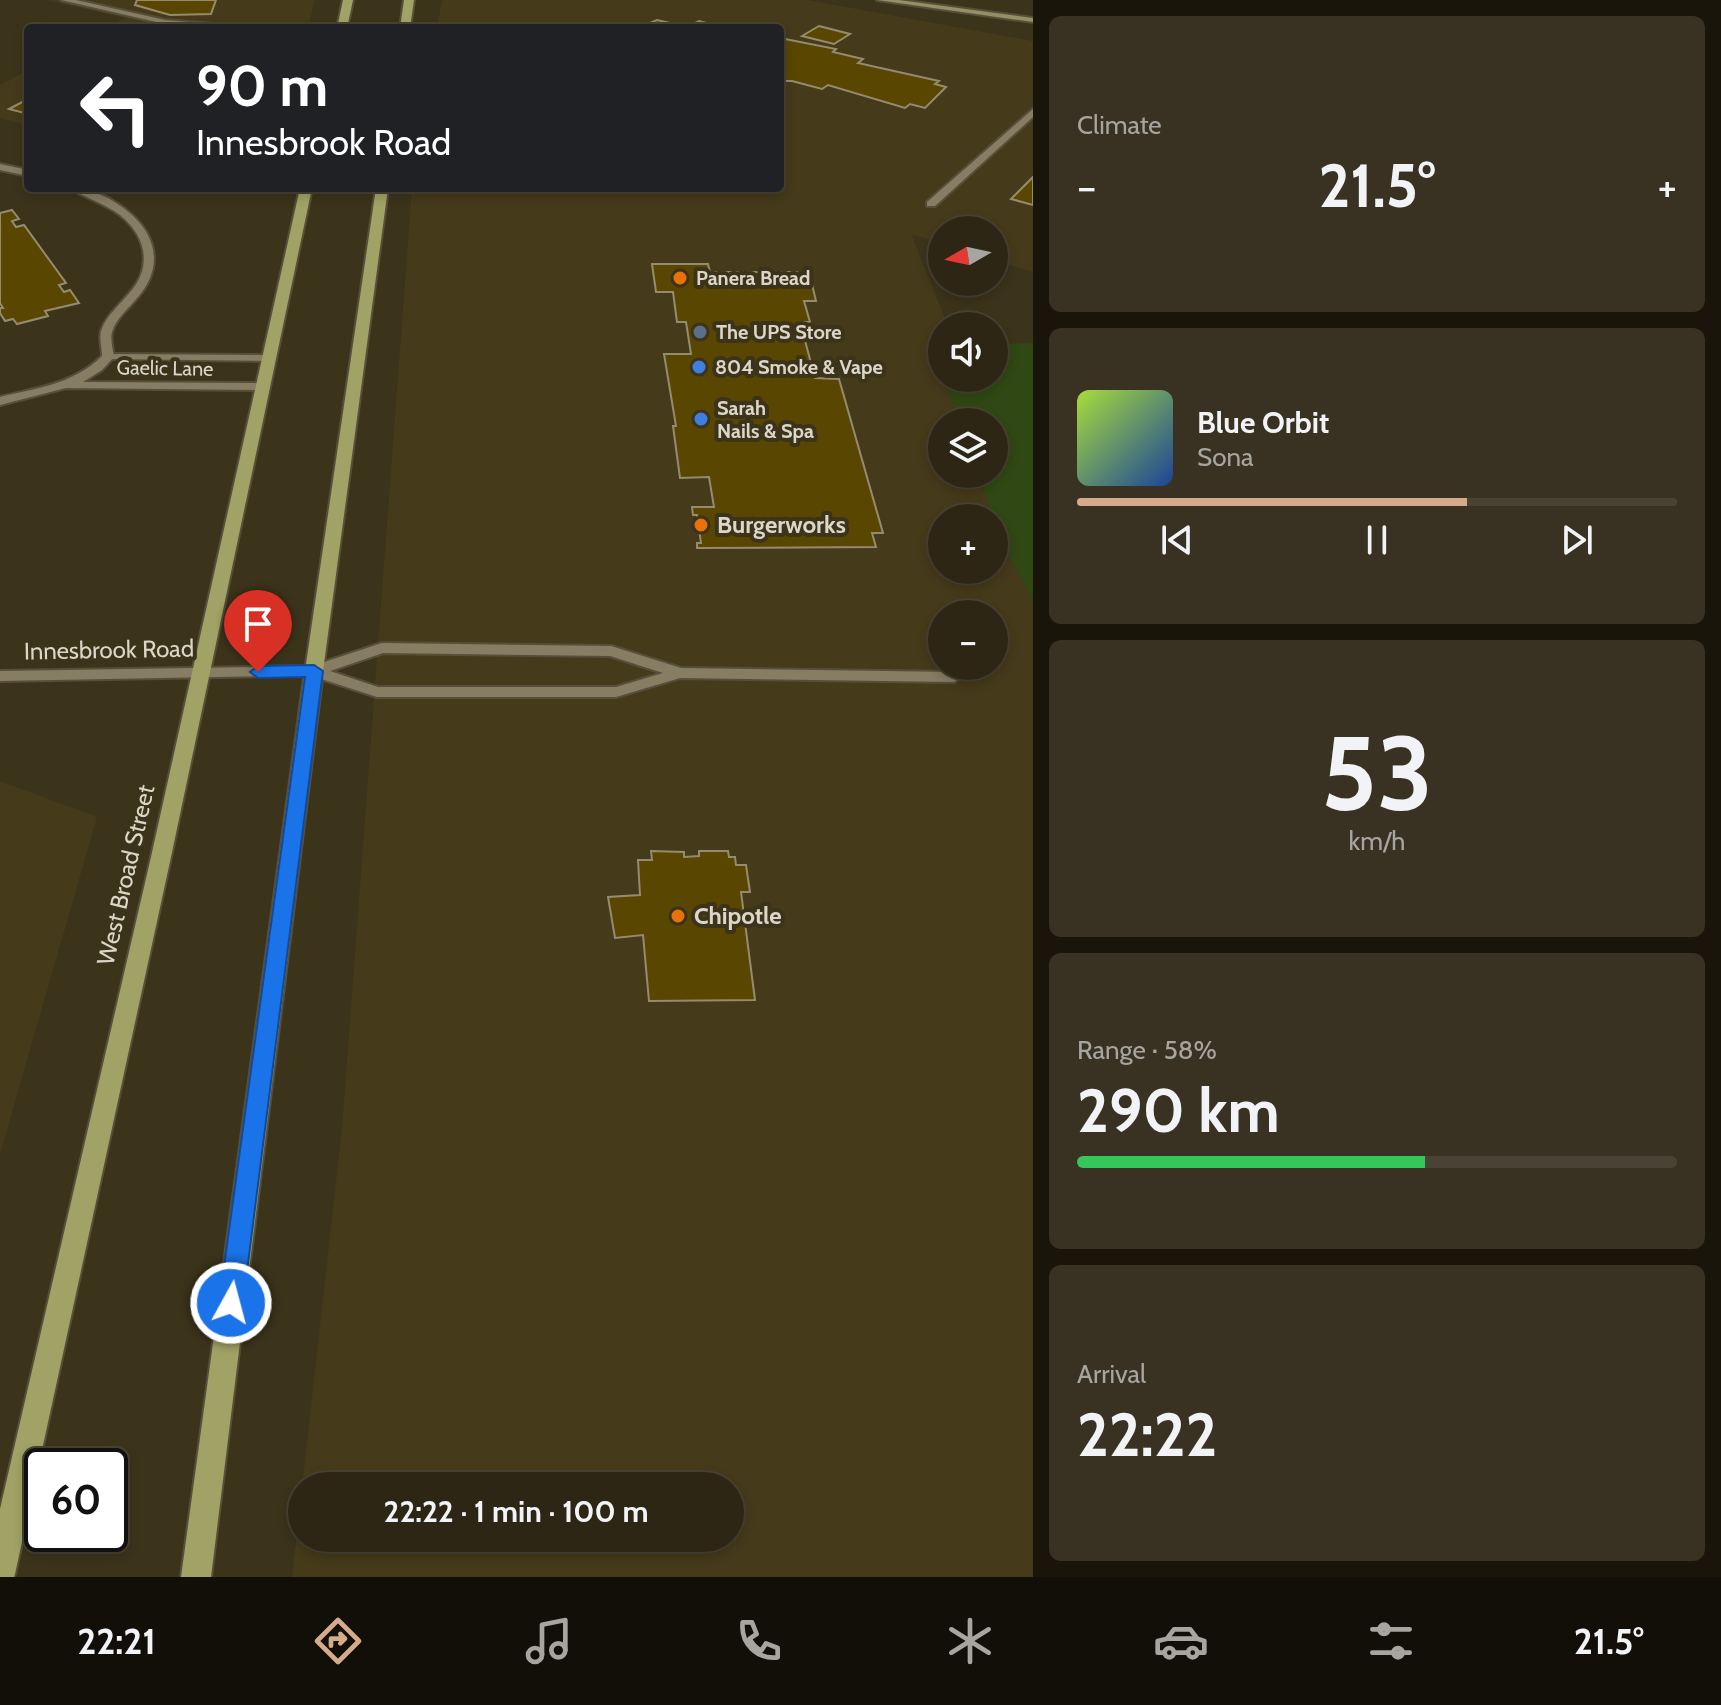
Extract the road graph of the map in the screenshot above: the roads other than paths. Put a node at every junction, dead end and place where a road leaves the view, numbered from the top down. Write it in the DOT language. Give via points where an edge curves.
graph roads {
  1 [pos="65,0"];
  2 [pos="348,0"];
  3 [pos="409,0"];
  4 [pos="881,0"];
  5 [pos="1033,20"];
  6 [pos="189,24"];
  7 [pos="343,24"];
  8 [pos="406,24"];
  9 [pos="1033,112"];
  10 [pos="0,167"];
  11 [pos="24,172"];
  12 [pos="86,192"];
  13 [pos="305,192"];
  14 [pos="381,192"];
  15 [pos="931,204"];
  16 [pos="108,357"];
  17 [pos="270,358"];
  18 [pos="67,385"];
  19 [pos="263,387"];
  20 [pos="0,401"];
  21 [pos="314,671"];
  22 [pos="202,673"];
  23 [pos="680,673"];
  24 [pos="0,676"];
  25 [pos="928,677"];
  26 [pos="0,1574"];
  27 [pos="196,1577"];
  1 -- 6 [label="street"];
  2 -- 7 [label="main road"];
  3 -- 8 [label="main road"];
  4 -- 5 [label="street"];
  9 -- 15 [label="street"];
  10 -- 11 [label="street"];
  12 -- 16 [label="street, Gaelic Lane" via="120,210 148,240 145,278 106,332"];
  13 -- 17 [label="main road, West Broad Street"];
  14 -- 21 [label="main road"];
  16 -- 17 [label="street"];
  16 -- 18 [label="street, Gaelic Lane"];
  17 -- 19 [label="main road, West Broad Street"];
  18 -- 19 [label="street, Gaelic Lane"];
  18 -- 20 [label="street, Gaelic Lane"];
  19 -- 22 [label="main road, West Broad Street"];
  21 -- 22 [label="street, Innesbrook Road"];
  21 -- 23 [label="street" via="377,692 616,692"];
  21 -- 23 [label="street" via="382,648 611,651"];
  21 -- 27 [label="main road"];
  22 -- 24 [label="street, Innesbrook Road"];
  22 -- 26 [label="main road, West Broad Street"];
  23 -- 25 [label="street"];
}
